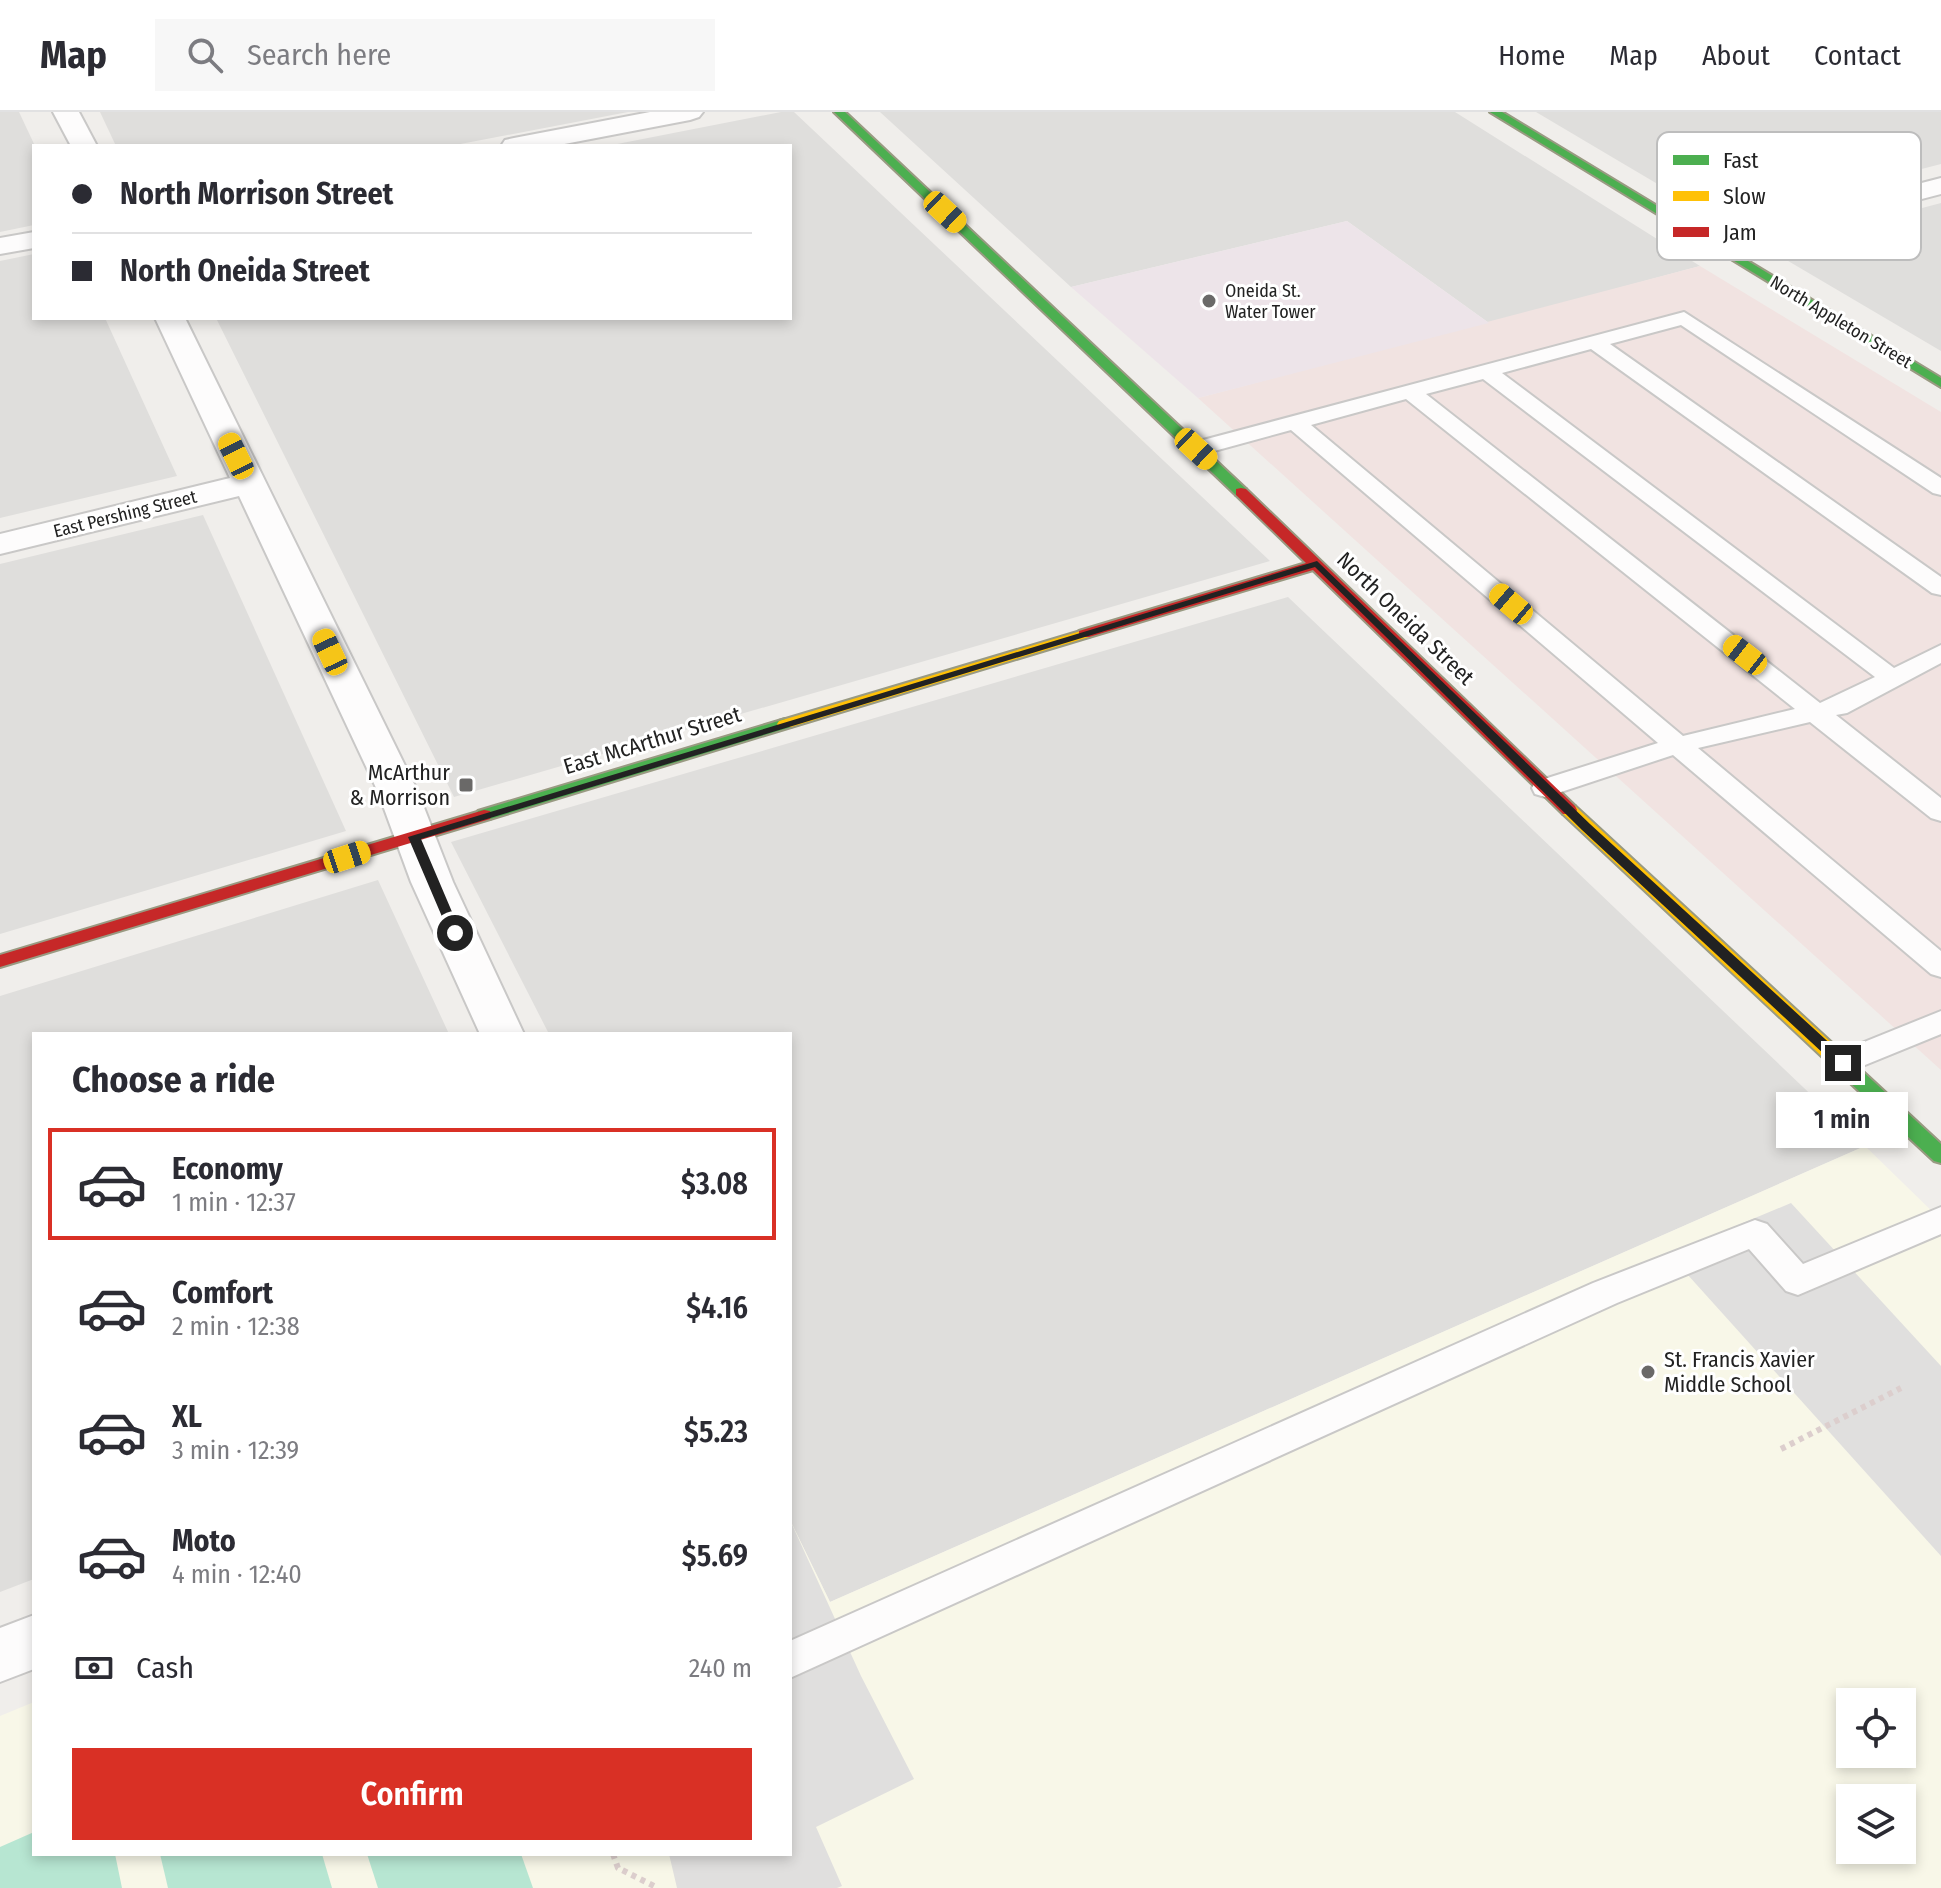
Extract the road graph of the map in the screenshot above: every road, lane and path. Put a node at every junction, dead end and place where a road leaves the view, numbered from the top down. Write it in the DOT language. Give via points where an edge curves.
graph roads {
  1 [pos="66,112"];
  2 [pos="690,112"];
  3 [pos="839,112"];
  4 [pos="1495,112"];
  5 [pos="83,144"];
  6 [pos="524,144"];
  7 [pos="1941,186"];
  8 [pos="1921,191"];
  9 [pos="1657,210"];
  10 [pos="32,240"];
  11 [pos="0,246"];
  12 [pos="1740,260"];
  13 [pos="171,320"];
  14 [pos="1594,342"];
  15 [pos="1486,371"];
  16 [pos="1941,383"];
  17 [pos="1409,391"];
  18 [pos="1295,422"];
  19 [pos="1196,449"];
  20 [pos="250,483"];
  21 [pos="1941,488"];
  22 [pos="0,544"];
  23 [pos="1317,564"];
  24 [pos="1941,588"];
  25 [pos="1941,653"];
  26 [pos="1893,679"];
  27 [pos="1817,712"];
  28 [pos="1678,745"];
  29 [pos="1545,788"];
  30 [pos="1941,812"];
  31 [pos="414,837"];
  32 [pos="0,961"];
  33 [pos="1941,967"];
  34 [pos="1941,1022"];
  35 [pos="501,1032"];
  36 [pos="1843,1063"];
  37 [pos="1941,1156"];
  38 [pos="1941,1220"];
  39 [pos="1901,1388"];
  40 [pos="1781,1449"];
  41 [pos="32,1643"];
  42 [pos="0,1655"];
  43 [pos="792,1659"];
  44 [pos="614,1856"];
  45 [pos="654,1886"];
  1 -- 5 [label="street"];
  2 -- 6 [label="street"];
  3 -- 19 [label="street, North Oneida Street"];
  4 -- 9 [label="street, North Appleton Street"];
  7 -- 8 [label="street"];
  10 -- 11 [label="street"];
  12 -- 16 [label="street, North Appleton Street"];
  13 -- 20 [label="street"];
  14 -- 15 [label="lane"];
  14 -- 21 [label="lane" via="1684,318"];
  14 -- 24 [label="lane"];
  15 -- 17 [label="lane"];
  15 -- 26 [label="lane"];
  17 -- 18 [label="lane"];
  17 -- 27 [label="lane"];
  18 -- 19 [label="lane"];
  18 -- 28 [label="lane"];
  19 -- 23 [label="street, North Oneida Street"];
  20 -- 22 [label="street, East Pershing Street"];
  20 -- 31 [label="street" via="398,792"];
  23 -- 29 [label="street, North Oneida Street"];
  23 -- 31 [label="street, East McArthur Street"];
  25 -- 26 [label="lane"];
  26 -- 27 [label="lane"];
  27 -- 28 [label="lane"];
  27 -- 30 [label="lane"];
  28 -- 29 [label="lane"];
  28 -- 33 [label="lane"];
  29 -- 36 [label="street, North Oneida Street"];
  31 -- 32 [label="street, East McArthur Street"];
  31 -- 35 [label="street"];
  34 -- 36 [label="lane"];
  36 -- 37 [label="street, North Oneida Street"];
  38 -- 43 [label="lane" via="1798,1281 1755,1233 1605,1293"];
  39 -- 40 [label="path"];
  41 -- 42 [label="street"];
  44 -- 45 [label="path" via="618,1868"];
}
